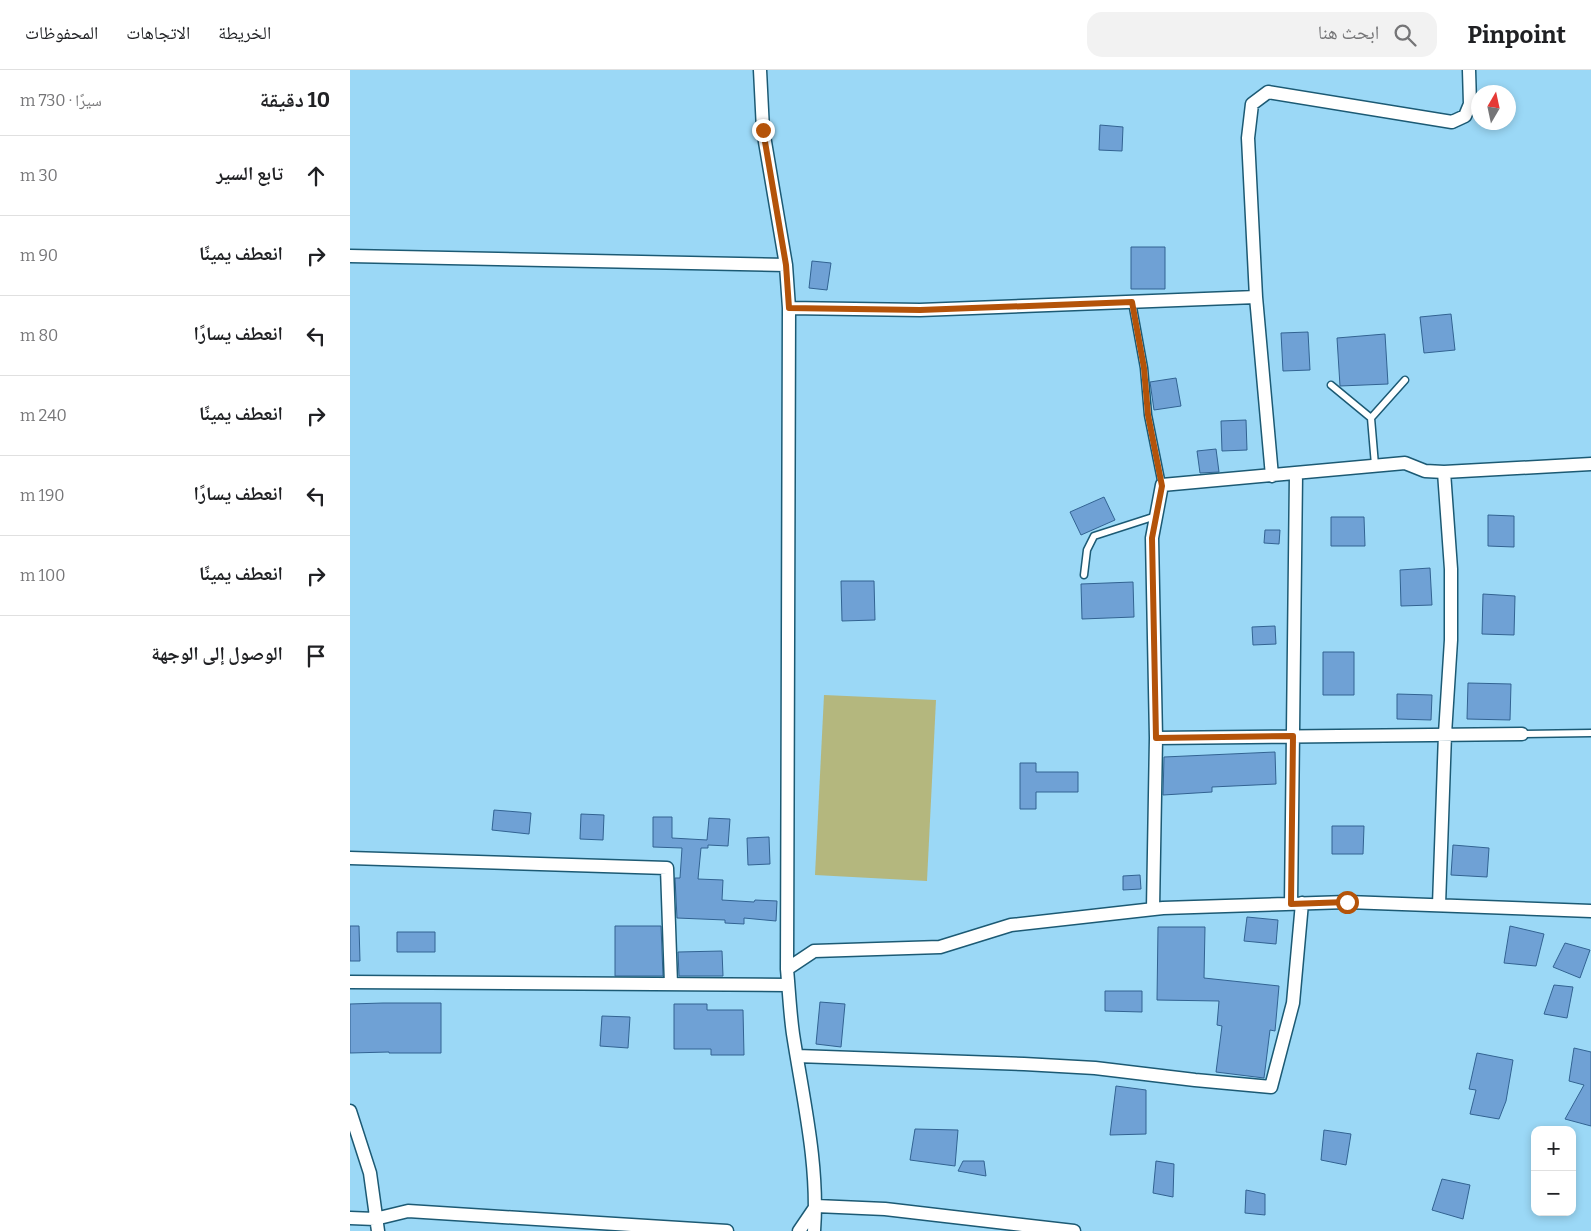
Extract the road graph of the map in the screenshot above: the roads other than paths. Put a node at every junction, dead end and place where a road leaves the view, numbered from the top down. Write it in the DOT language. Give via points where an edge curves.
graph roads {
  1 [pos="760,70"];
  2 [pos="1469,70"];
  3 [pos="350,256"];
  4 [pos="786,265"];
  5 [pos="1256,297"];
  6 [pos="1132,302"];
  7 [pos="789,308"];
  8 [pos="1406,380"];
  9 [pos="1331,385"];
  10 [pos="1371,418"];
  11 [pos="1591,464"];
  12 [pos="1375,465"];
  13 [pos="1444,472"];
  14 [pos="1296,474"];
  15 [pos="1272,476"];
  16 [pos="1162,486"];
  17 [pos="1156,516"];
  18 [pos="1084,575"];
  19 [pos="1591,733"];
  20 [pos="1445,734"];
  21 [pos="1522,734"];
  22 [pos="1293,736"];
  23 [pos="1156,738"];
  24 [pos="350,858"];
  25 [pos="1296,904"];
  26 [pos="1439,905"];
  27 [pos="1153,909"];
  28 [pos="1591,911"];
  29 [pos="787,969"];
  30 [pos="350,982"];
  31 [pos="671,984"];
  32 [pos="788,985"];
  33 [pos="797,1056"];
  34 [pos="350,1111"];
  35 [pos="816,1206"];
  36 [pos="351,1217"];
  37 [pos="376,1225"];
  38 [pos="664,1229"];
  39 [pos="727,1231"];
  40 [pos="799,1231"];
  41 [pos="814,1231"];
  42 [pos="1074,1231"];
  1 -- 4 [label="street" via="763,130"];
  2 -- 5 [label="street" via="1470,104 1465,116 1452,122 1268,92 1252,104 1248,138"];
  3 -- 4 [label="street"];
  4 -- 7 [label="street"];
  5 -- 6 [label="street"];
  5 -- 15 [label="street"];
  6 -- 7 [label="street" via="920,310"];
  6 -- 16 [label="lane"];
  7 -- 29 [label="street"];
  8 -- 10 [label="lane"];
  9 -- 10 [label="lane"];
  10 -- 12 [label="lane"];
  11 -- 13 [label="street"];
  12 -- 13 [label="street" via="1405,463 1425,471"];
  12 -- 14 [label="street"];
  13 -- 20 [label="street" via="1451,570 1451,640"];
  14 -- 15 [label="street"];
  14 -- 22 [label="street"];
  15 -- 16 [label="street"];
  16 -- 17 [label="street"];
  17 -- 18 [label="lane" via="1094,536 1087,550"];
  17 -- 23 [label="street" via="1152,538"];
  19 -- 21 [label="lane"];
  20 -- 21 [label="street"];
  20 -- 22 [label="street"];
  20 -- 26 [label="street"];
  22 -- 23 [label="street"];
  22 -- 25 [label="street"];
  23 -- 27 [label="street"];
  24 -- 31 [label="street" via="667,868"];
  25 -- 26 [label="street"];
  25 -- 27 [label="street"];
  25 -- 33 [label="street" via="1293,1004 1271,1087 1095,1068"];
  26 -- 28 [label="street"];
  27 -- 29 [label="street" via="1012,925 940,947 814,951"];
  29 -- 32 [label="street"];
  30 -- 31 [label="street"];
  31 -- 32 [label="street"];
  32 -- 33 [label="street"];
  33 -- 35 [label="street" via="810,1130"];
  34 -- 37 [label="street" via="370,1172"];
  35 -- 40 [label="street"];
  35 -- 41 [label="street"];
  35 -- 42 [label="street" via="885,1209"];
  36 -- 37 [label="street"];
  37 -- 38 [label="street" via="408,1211"];
  38 -- 39 [label="street"];
}
